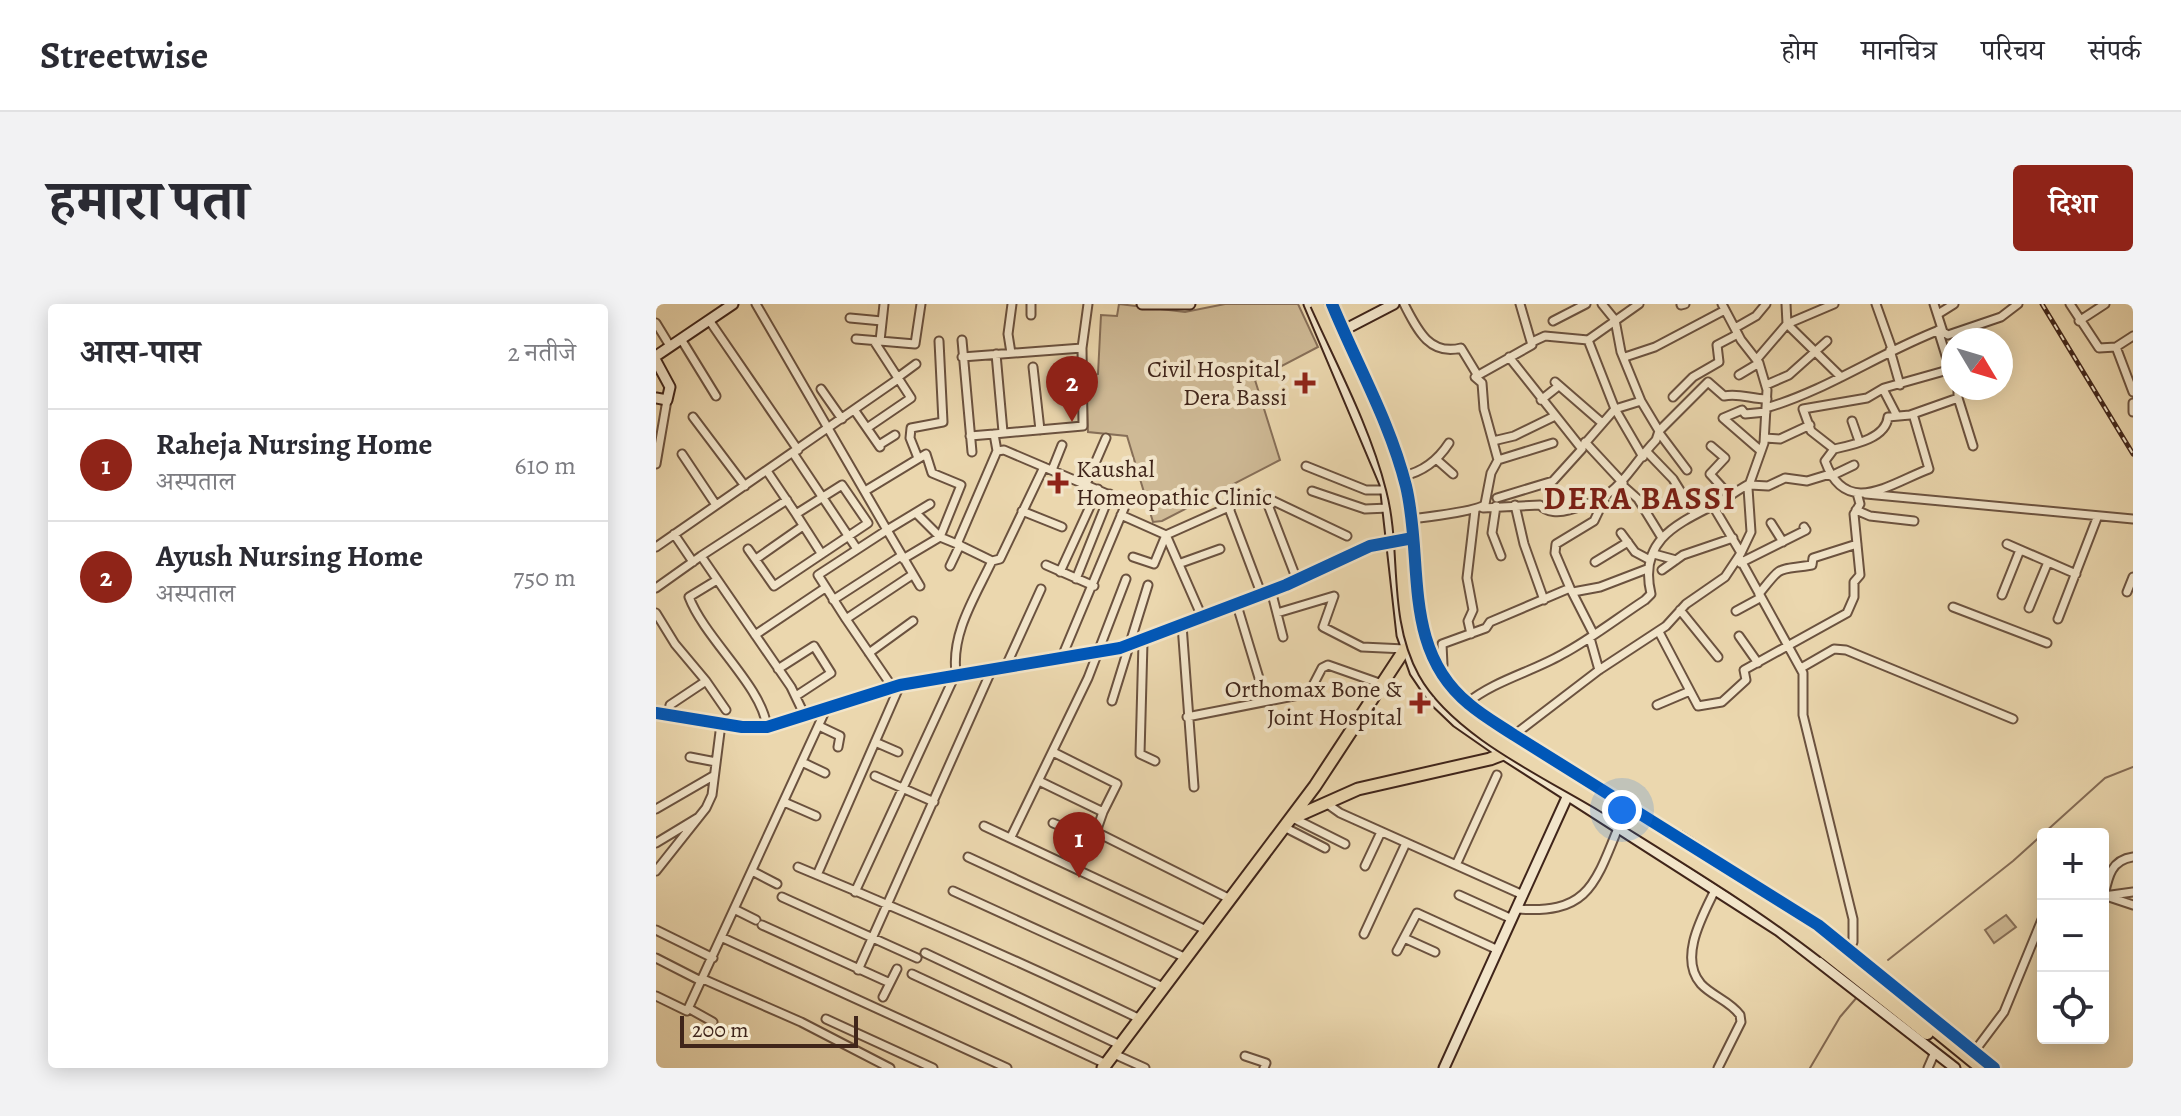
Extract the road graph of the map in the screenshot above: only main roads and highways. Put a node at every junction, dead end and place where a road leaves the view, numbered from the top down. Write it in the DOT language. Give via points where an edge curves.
graph roads {
  1 [pos="1317,304"];
  2 [pos="1325,304"];
  3 [pos="1425,640"];
  4 [pos="1514,735"];
  5 [pos="1289,822"];
  6 [pos="1835,955"];
  7 [pos="1105,1066"];
  8 [pos="1970,1068"];
  9 [pos="1982,1068"];
  1 -- 6 [label="highway, bridge" via="1385,461 1398,522 1406,619 1419,660 1437,690 1487,733"];
  2 -- 6 [label="highway, bridge" via="1395,465 1407,522 1416,621 1428,658 1447,689 1482,719 1753,890"];
  3 -- 5 [label="main road" via="1405,649"];
  4 -- 5 [label="main road" via="1503,754 1358,789"];
  5 -- 7 [label="main road"];
  6 -- 8 [label="highway"];
  6 -- 9 [label="highway"];
}
